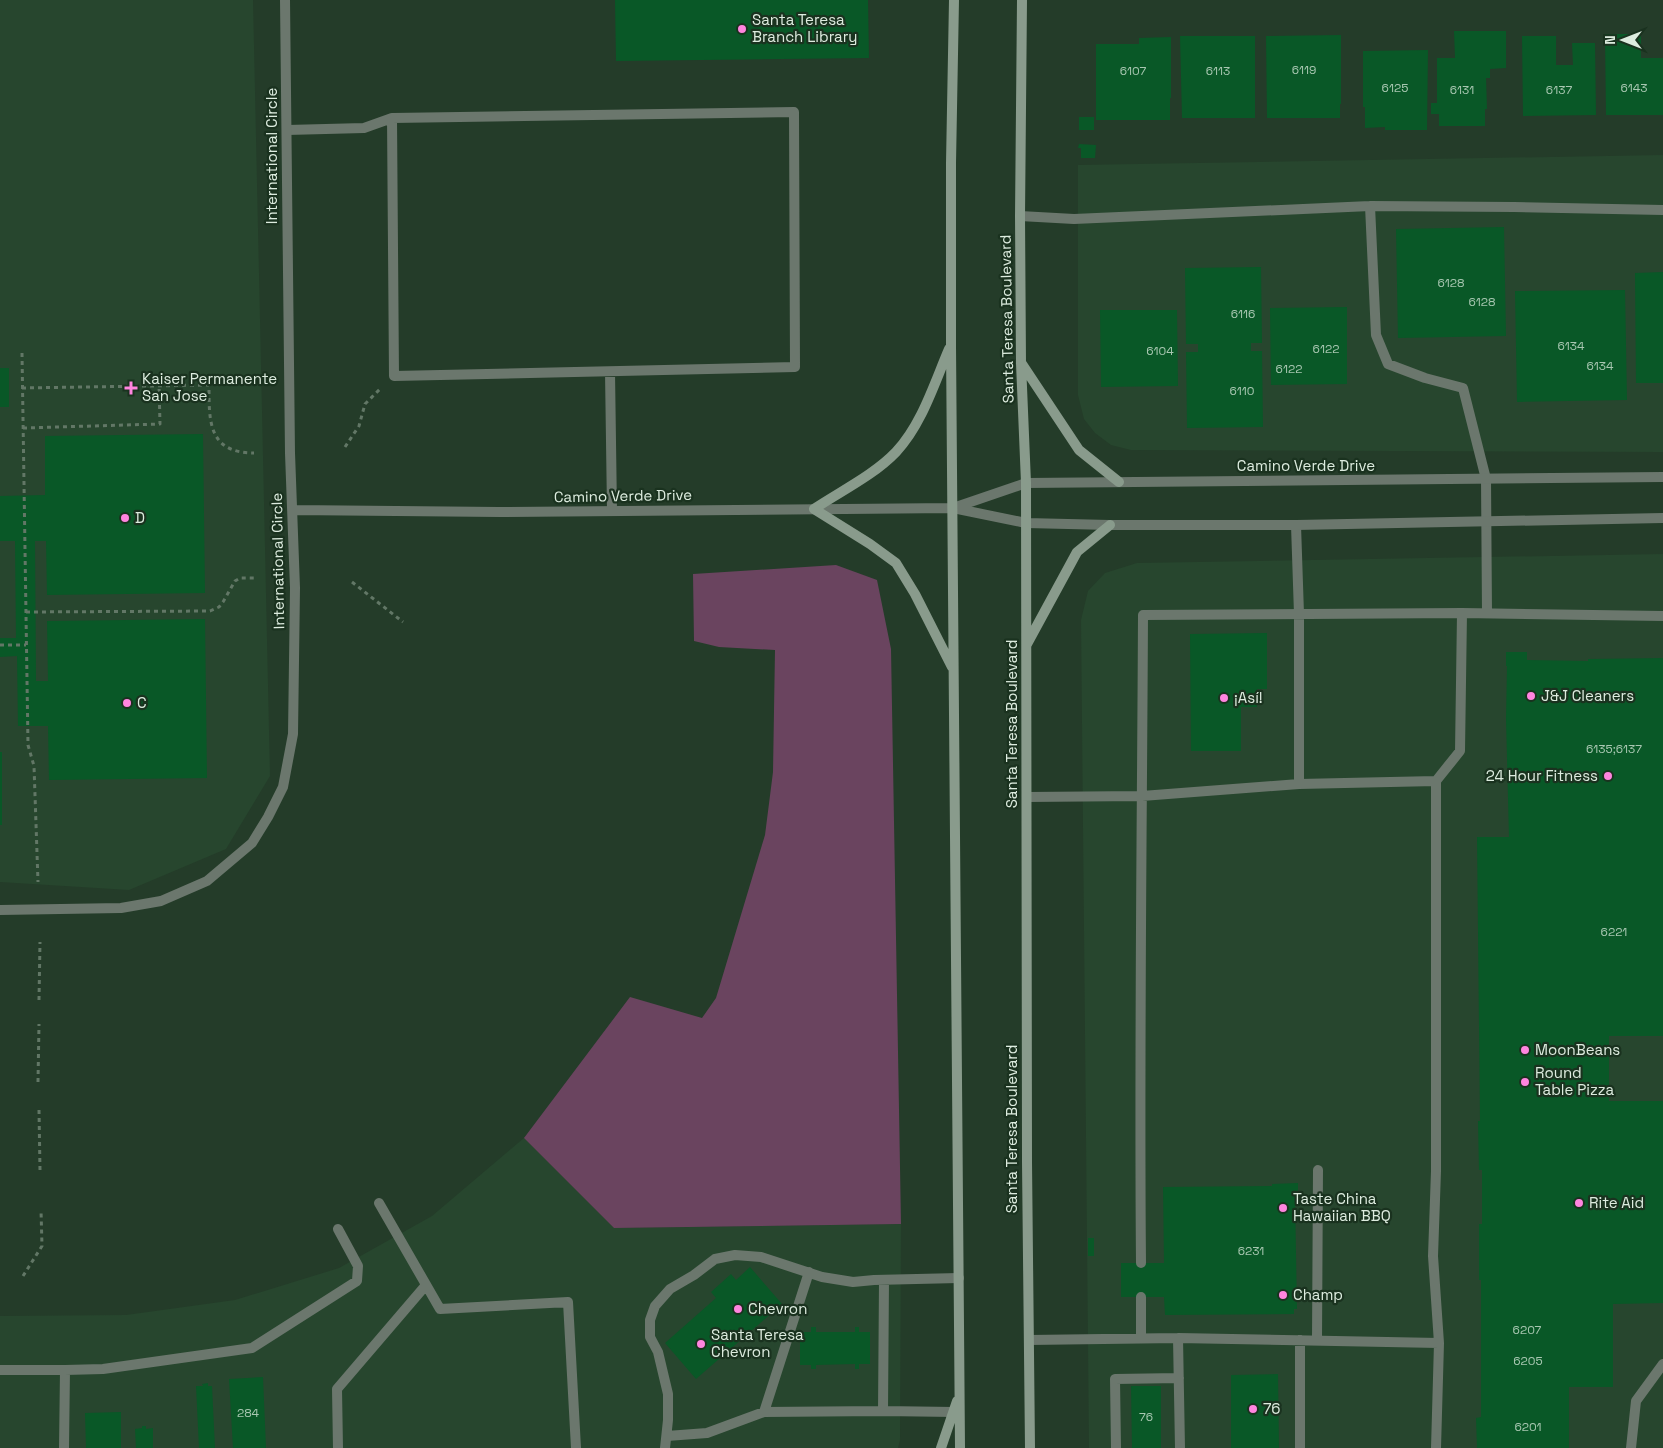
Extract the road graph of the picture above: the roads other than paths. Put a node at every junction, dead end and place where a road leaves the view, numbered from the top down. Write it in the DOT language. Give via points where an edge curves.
graph roads {
  1 [pos="285,0"];
  2 [pos="954,0"];
  3 [pos="1022,0"];
  4 [pos="392,118"];
  5 [pos="287,130"];
  6 [pos="1370,206"];
  7 [pos="1663,210"];
  8 [pos="1020,216"];
  9 [pos="951,346"];
  10 [pos="1021,363"];
  11 [pos="610,372"];
  12 [pos="1663,477"];
  13 [pos="1486,479"];
  14 [pos="1119,482"];
  15 [pos="1026,483"];
  16 [pos="953,508"];
  17 [pos="814,509"];
  18 [pos="293,510"];
  19 [pos="612,511"];
  20 [pos="1663,518"];
  21 [pos="1486,521"];
  22 [pos="1026,523"];
  23 [pos="1110,525"];
  24 [pos="1296,525"];
  25 [pos="1462,613"];
  26 [pos="1487,613"];
  27 [pos="1299,614"];
  28 [pos="1663,616"];
  29 [pos="1026,644"];
  30 [pos="954,670"];
  31 [pos="1436,781"];
  32 [pos="1299,784"];
  33 [pos="1142,796"];
  34 [pos="1027,797"];
  35 [pos="0,910"];
  36 [pos="1318,1170"];
  37 [pos="379,1203"];
  38 [pos="338,1229"];
  39 [pos="1141,1263"];
  40 [pos="809,1272"];
  41 [pos="959,1278"];
  42 [pos="884,1280"];
  43 [pos="426,1285"];
  44 [pos="1141,1297"];
  45 [pos="1141,1338"];
  46 [pos="1178,1338"];
  47 [pos="1029,1340"];
  48 [pos="1300,1340"];
  49 [pos="1317,1340"];
  50 [pos="1439,1343"];
  51 [pos="1663,1364"];
  52 [pos="0,1370"];
  53 [pos="65,1370"];
  54 [pos="1179,1378"];
  55 [pos="960,1393"];
  56 [pos="883,1411"];
  57 [pos="764,1412"];
  58 [pos="954,1412"];
  59 [pos="666,1436"];
  60 [pos="64,1448"];
  61 [pos="338,1448"];
  62 [pos="576,1448"];
  63 [pos="666,1448"];
  64 [pos="941,1448"];
  65 [pos="960,1448"];
  66 [pos="1030,1448"];
  67 [pos="1116,1448"];
  68 [pos="1180,1448"];
  69 [pos="1300,1448"];
  70 [pos="1436,1448"];
  71 [pos="1631,1448"];
  1 -- 5 [label="street, International Circle"];
  2 -- 9 [label="main road"];
  3 -- 8 [label="main road, Santa Teresa Boulevard"];
  4 -- 5 [label="street" via="364,128"];
  4 -- 11 [label="street" via="394,376"];
  4 -- 11 [label="street" via="794,112 795,367"];
  5 -- 18 [label="street, International Circle"];
  6 -- 7 [label="street"];
  6 -- 8 [label="street" via="1074,219"];
  6 -- 13 [label="street" via="1376,335 1388,364 1463,388"];
  8 -- 10 [label="main road, Santa Teresa Boulevard"];
  9 -- 16 [label="main road"];
  9 -- 17 [label="main road" via="919,420 896,451"];
  10 -- 14 [label="main road" via="1079,450"];
  10 -- 15 [label="main road, Santa Teresa Boulevard"];
  11 -- 19 [label="street"];
  12 -- 13 [label="street, Camino Verde Drive"];
  13 -- 14 [label="street, Camino Verde Drive"];
  13 -- 21 [label="street"];
  14 -- 15 [label="street, Camino Verde Drive"];
  15 -- 16 [label="street, Camino Verde Drive"];
  15 -- 22 [label="main road, Santa Teresa Boulevard"];
  16 -- 17 [label="street, Camino Verde Drive"];
  16 -- 22 [label="street, Camino Verde Drive"];
  16 -- 30 [label="main road"];
  17 -- 19 [label="street, Camino Verde Drive"];
  17 -- 30 [label="main road" via="896,563 916,594"];
  18 -- 19 [label="street, Camino Verde Drive"];
  18 -- 35 [label="street, International Circle" via="292,734 283,787 252,843 207,881 161,900 121,908"];
  20 -- 21 [label="street, Camino Verde Drive"];
  21 -- 24 [label="street, Camino Verde Drive"];
  21 -- 26 [label="street"];
  22 -- 23 [label="street, Camino Verde Drive"];
  22 -- 29 [label="main road, Santa Teresa Boulevard"];
  23 -- 24 [label="street, Camino Verde Drive"];
  23 -- 29 [label="main road" via="1077,552"];
  24 -- 27 [label="street"];
  25 -- 26 [label="street"];
  25 -- 27 [label="street"];
  25 -- 31 [label="street" via="1460,751"];
  26 -- 28 [label="street"];
  27 -- 32 [label="street"];
  27 -- 33 [label="street" via="1143,615"];
  29 -- 34 [label="main road, Santa Teresa Boulevard"];
  30 -- 41 [label="main road"];
  31 -- 32 [label="street"];
  31 -- 50 [label="street" via="1433,1256"];
  32 -- 33 [label="street"];
  33 -- 34 [label="street"];
  33 -- 39 [label="street"];
  34 -- 47 [label="main road, Santa Teresa Boulevard"];
  36 -- 49 [label="street"];
  37 -- 43 [label="street"];
  38 -- 53 [label="street" via="358,1266 357,1281 252,1348 103,1369"];
  40 -- 42 [label="street" via="853,1282"];
  40 -- 57 [label="street"];
  40 -- 59 [label="street" via="761,1256 735,1255 714,1259 670,1289 655,1306 650,1320 650,1337 658,1352 668,1394"];
  41 -- 42 [label="street"];
  41 -- 55 [label="main road"];
  42 -- 56 [label="street"];
  43 -- 61 [label="street" via="337,1389"];
  43 -- 62 [label="street" via="440,1309 568,1302"];
  44 -- 45 [label="street"];
  45 -- 46 [label="street"];
  45 -- 47 [label="street"];
  46 -- 48 [label="street"];
  46 -- 54 [label="street"];
  47 -- 66 [label="main road, Santa Teresa Boulevard"];
  48 -- 49 [label="street"];
  48 -- 69 [label="street"];
  49 -- 50 [label="street"];
  50 -- 70 [label="street"];
  51 -- 71 [label="street" via="1636,1401"];
  52 -- 53 [label="street"];
  53 -- 60 [label="street"];
  54 -- 67 [label="street" via="1115,1379"];
  54 -- 68 [label="street"];
  55 -- 58 [label="main road"];
  55 -- 65 [label="main road"];
  56 -- 57 [label="street"];
  56 -- 58 [label="street"];
  57 -- 59 [label="street" via="707,1433"];
  58 -- 64 [label="main road"];
  59 -- 63 [label="street"];
}
